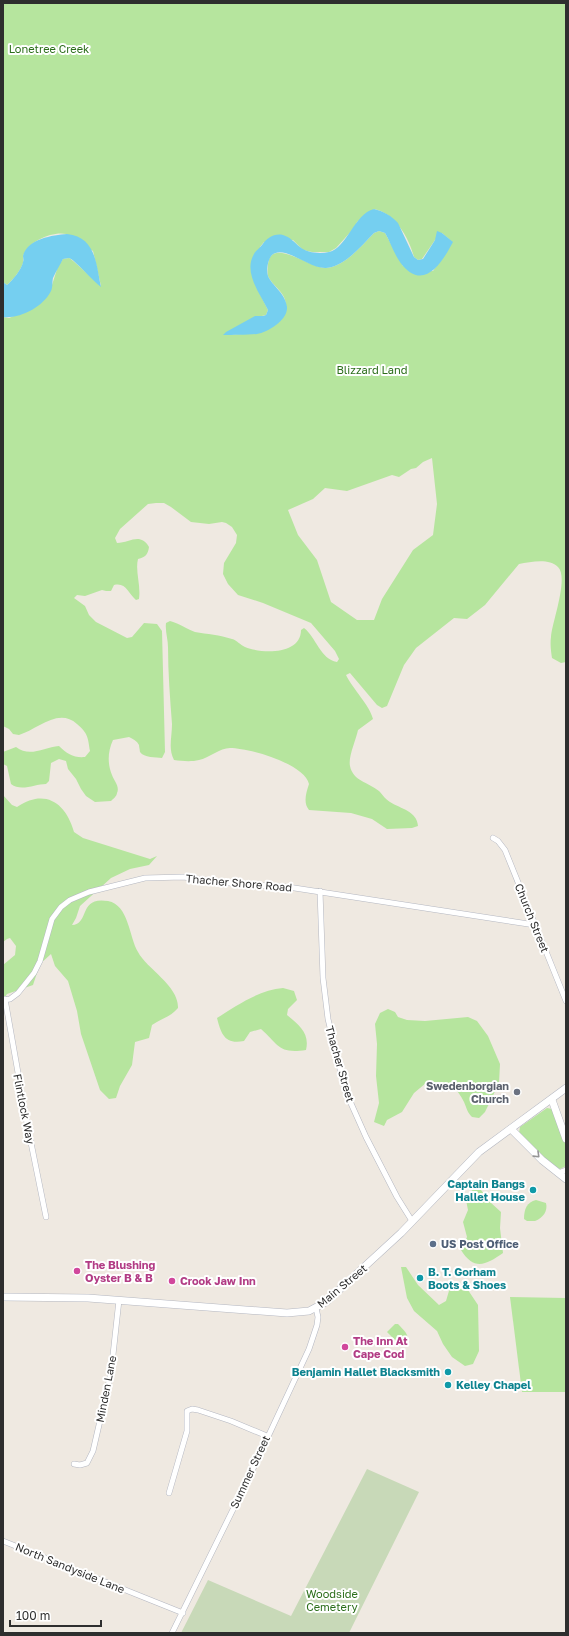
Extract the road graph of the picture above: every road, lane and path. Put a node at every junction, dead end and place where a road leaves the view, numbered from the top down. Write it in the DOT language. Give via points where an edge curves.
graph roads {
  1 [pos="493,838"];
  2 [pos="320,891"];
  3 [pos="534,925"];
  4 [pos="4,1000"];
  5 [pos="566,1001"];
  6 [pos="566,1088"];
  7 [pos="552,1100"];
  8 [pos="511,1129"];
  9 [pos="566,1139"];
  10 [pos="566,1170"];
  11 [pos="558,1173"];
  12 [pos="566,1179"];
  13 [pos="46,1217"];
  14 [pos="412,1221"];
  15 [pos="3,1297"];
  16 [pos="119,1300"];
  17 [pos="316,1308"];
  18 [pos="267,1436"];
  19 [pos="74,1464"];
  20 [pos="169,1493"];
  21 [pos="3,1541"];
  22 [pos="183,1613"];
  23 [pos="172,1633"];
  1 -- 3 [label="street, Church Street" via="505,850"];
  2 -- 3 [label="street, Thacher Shore Road"];
  2 -- 4 [label="street, Thacher Shore Road" via="183,877 157,877 139,878 89,892 70,900 57,911 37,968 22,990"];
  2 -- 14 [label="street, Thacher Street" via="323,978 328,1019 346,1090 368,1142"];
  3 -- 5 [label="street, Church Street"];
  4 -- 13 [label="street, Flintlock Way"];
  6 -- 7 [label="main road, Main Street"];
  7 -- 8 [label="main road, Main Street"];
  7 -- 9 [label="main road"];
  8 -- 11 [label="main road, one-way"];
  8 -- 14 [label="main road, Main Street" via="479,1152"];
  10 -- 11 [label="street"];
  11 -- 12 [label="main road"];
  14 -- 17 [label="main road, Main Street" via="340,1290"];
  15 -- 16 [label="main road, Main Street"];
  16 -- 17 [label="main road, Main Street" via="287,1313"];
  16 -- 19 [label="street, Minden Lane" via="111,1373 93,1451 87,1463"];
  17 -- 18 [label="street, Summer Street" via="316,1330"];
  18 -- 20 [label="street" via="198,1410 188,1411 187,1431"];
  18 -- 22 [label="street, Summer Street"];
  21 -- 22 [label="street, North Sandyside Lane"];
  22 -- 23 [label="street, Summer Street"];
}
